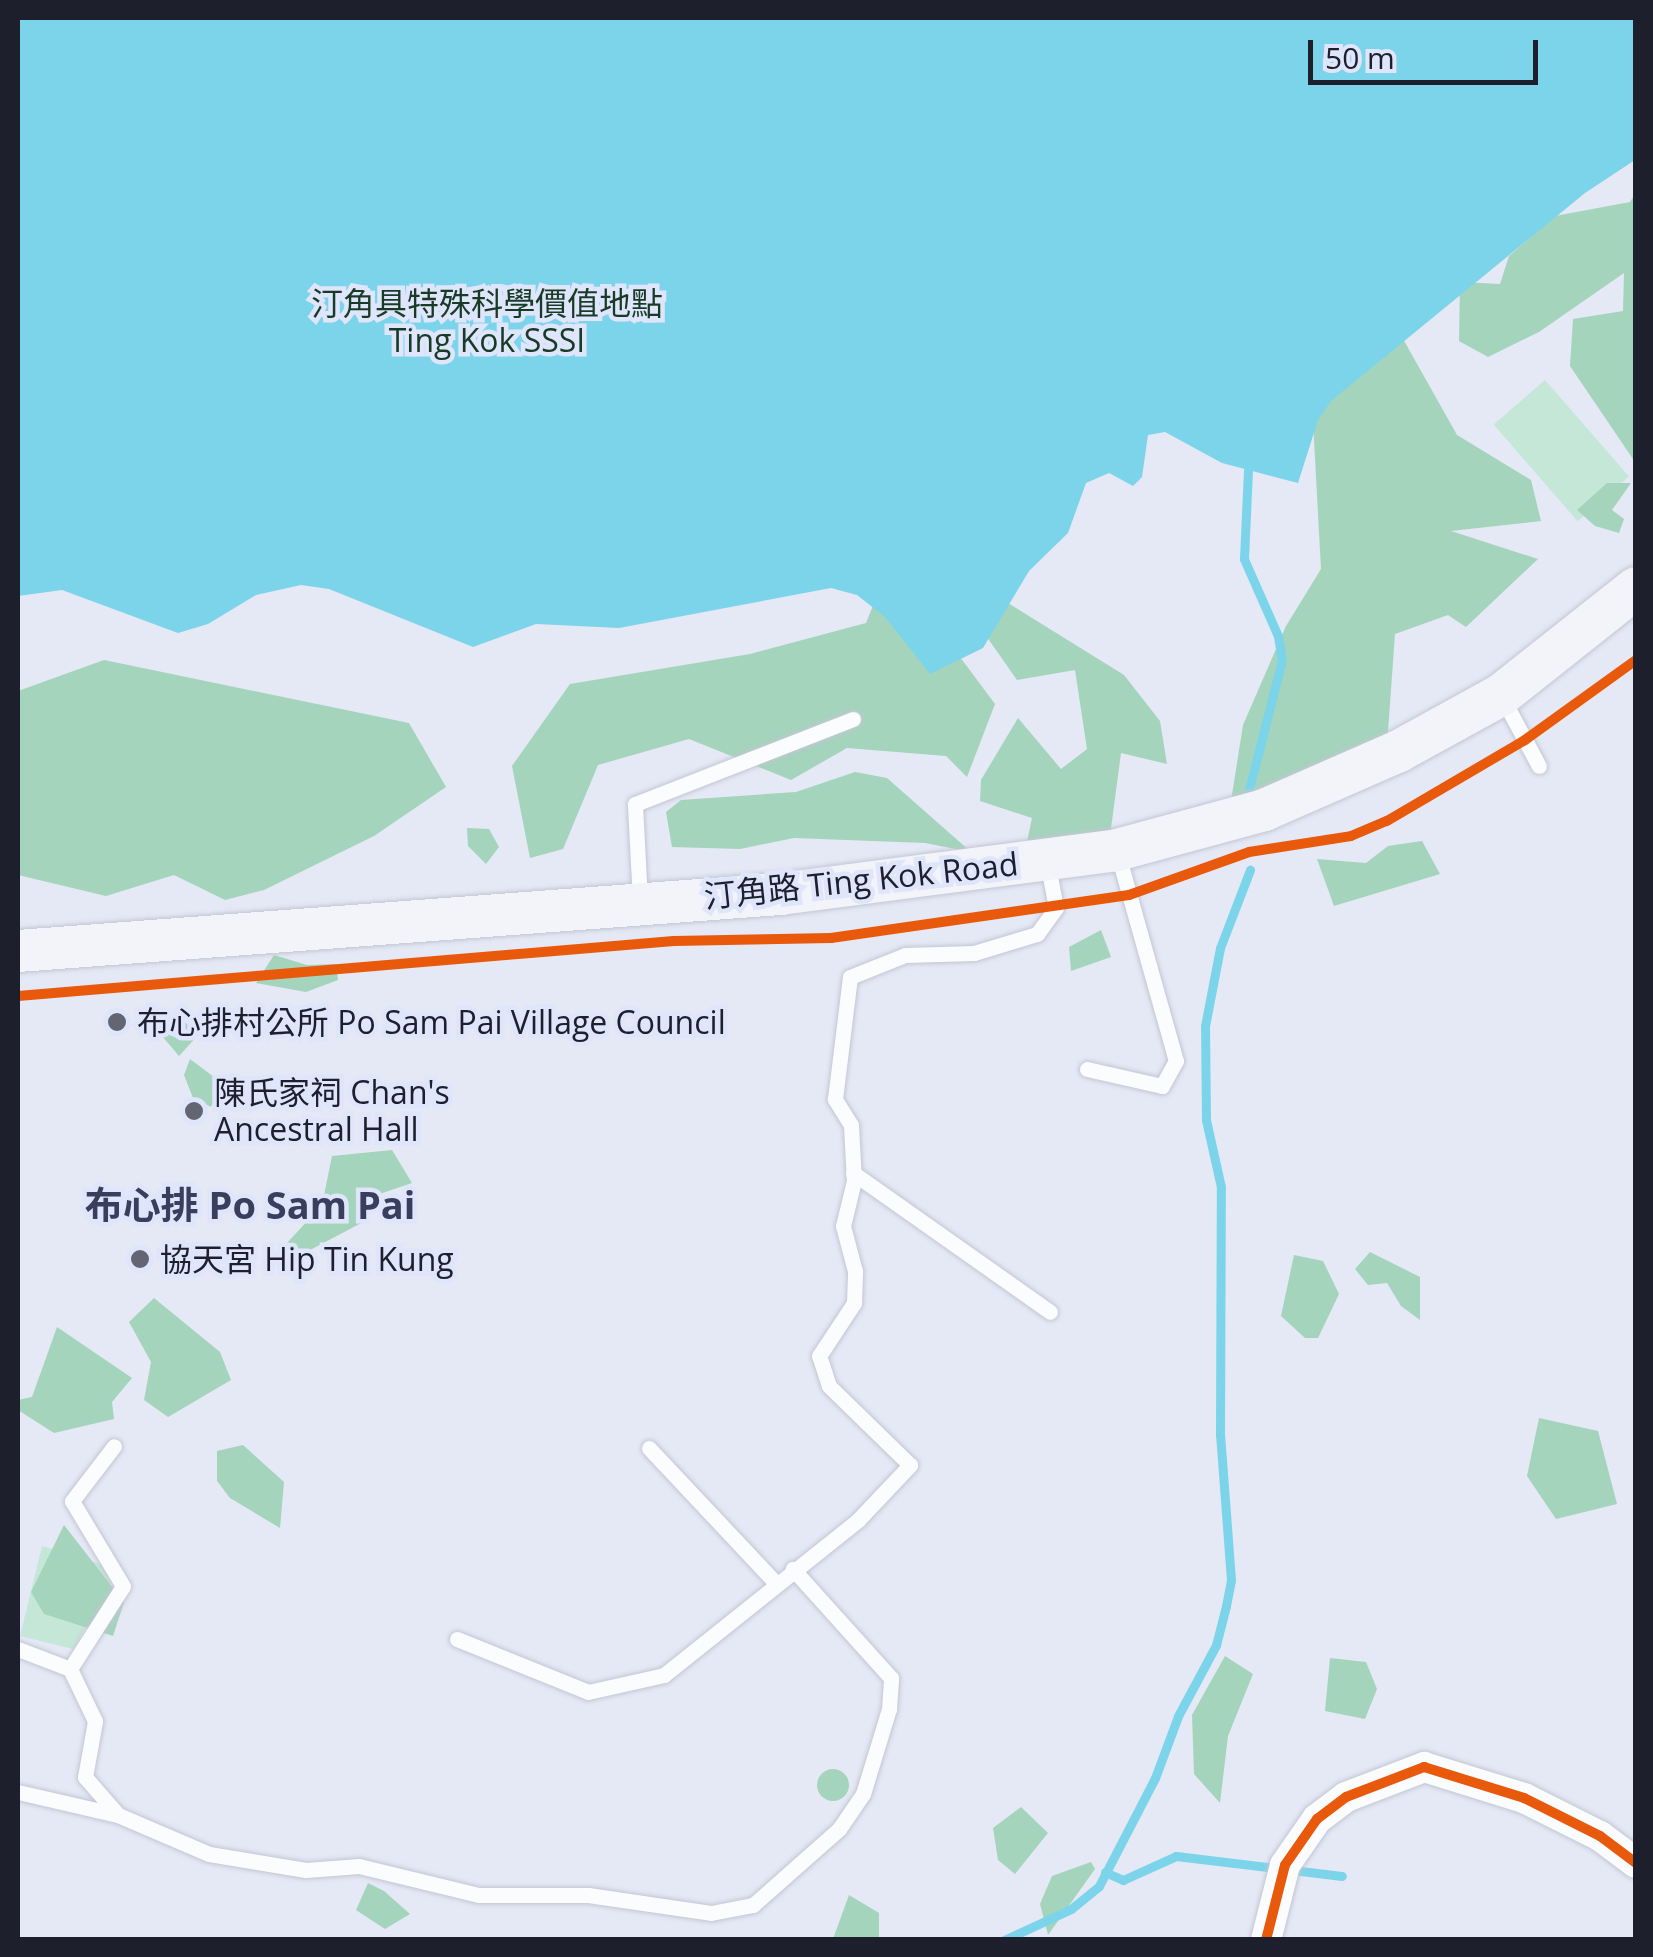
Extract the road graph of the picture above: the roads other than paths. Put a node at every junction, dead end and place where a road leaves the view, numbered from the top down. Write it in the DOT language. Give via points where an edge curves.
graph roads {
  1 [pos="1636,588"];
  2 [pos="1502,696"];
  3 [pos="853,719"];
  4 [pos="1538,766"];
  5 [pos="1116,850"];
  6 [pos="1046,859"];
  7 [pos="640,901"];
  8 [pos="18,951"];
  9 [pos="1087,1068"];
  10 [pos="853,1172"];
  11 [pos="1050,1312"];
  12 [pos="114,1446"];
  13 [pos="649,1448"];
  14 [pos="793,1569"];
  15 [pos="774,1581"];
  16 [pos="457,1640"];
  17 [pos="18,1649"];
  18 [pos="70,1669"];
  19 [pos="18,1792"];
  20 [pos="118,1815"];
  21 [pos="1636,1863"];
  22 [pos="1266,1940"];
  1 -- 2 [label="main road, 汀角路 Ting Kok Road"];
  2 -- 4 [label="lane"];
  2 -- 5 [label="main road, 汀角路 Ting Kok Road" via="1399,751 1264,810"];
  3 -- 7 [label="lane" via="636,804"];
  5 -- 6 [label="main road, 汀角路 Ting Kok Road"];
  5 -- 9 [label="lane" via="1176,1061 1162,1086"];
  6 -- 7 [label="main road, 汀角路 Ting Kok Road" via="780,894"];
  6 -- 10 [label="lane" via="1056,908 1037,934 974,954 904,956 850,978 835,1099 851,1126"];
  7 -- 8 [label="main road, 汀角路 Ting Kok Road"];
  10 -- 11 [label="lane"];
  10 -- 14 [label="lane" via="843,1226 855,1271 854,1303 819,1356 829,1386 910,1466 858,1520"];
  12 -- 18 [label="lane" via="72,1501 123,1586"];
  13 -- 15 [label="lane"];
  14 -- 15 [label="lane"];
  14 -- 20 [label="lane" via="891,1678 889,1709 864,1794 839,1829 753,1905 712,1913 588,1896 479,1896 359,1866 306,1870 209,1854"];
  15 -- 16 [label="lane" via="664,1675 588,1692"];
  17 -- 18 [label="lane"];
  18 -- 20 [label="lane" via="95,1721 85,1777"];
  19 -- 20 [label="lane"];
  21 -- 22 [label="street" via="1600,1836 1524,1798 1424,1767 1346,1797 1317,1819 1282,1875"];
}
